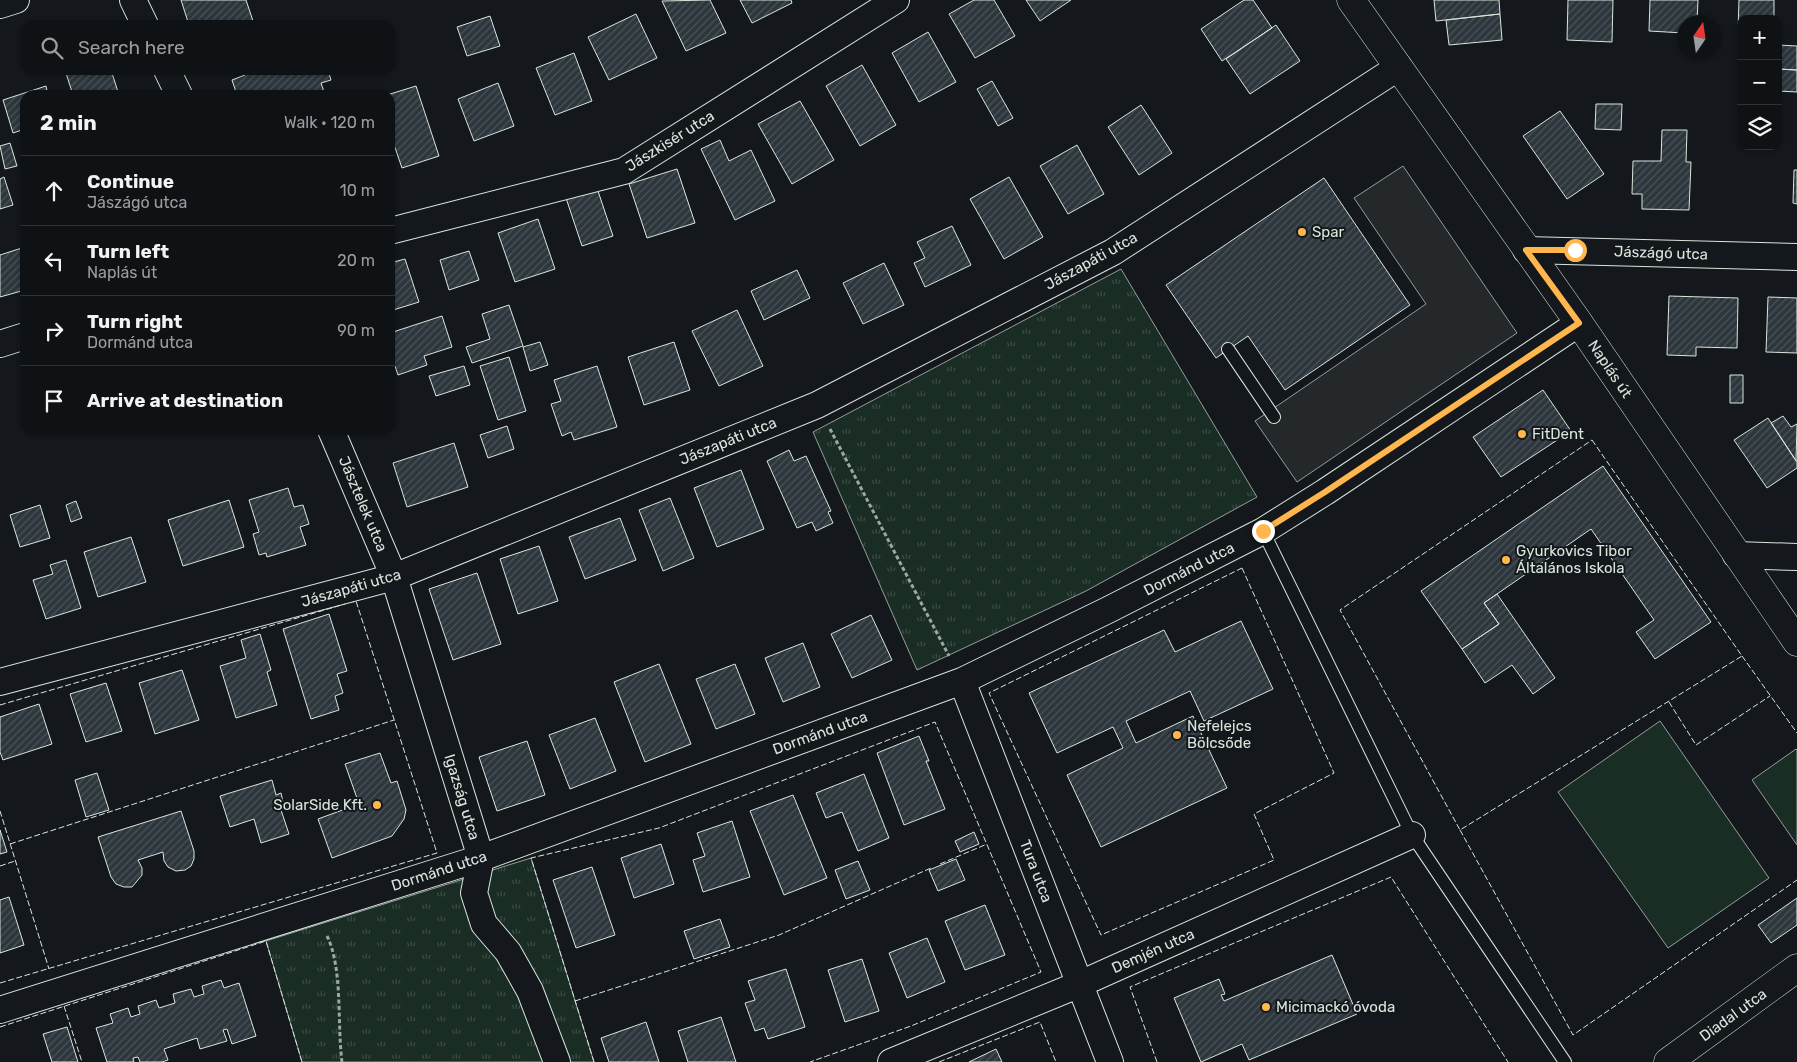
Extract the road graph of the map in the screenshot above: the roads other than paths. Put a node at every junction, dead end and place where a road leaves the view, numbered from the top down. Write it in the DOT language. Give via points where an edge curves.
graph roads {
  1 [pos="16,0"];
  2 [pos="133,0"];
  3 [pos="896,0"];
  4 [pos="1351,0"];
  5 [pos="0,5"];
  6 [pos="143,20"];
  7 [pos="1399,67"];
  8 [pos="169,75"];
  9 [pos="177,90"];
  10 [pos="395,230"];
  11 [pos="1526,250"];
  12 [pos="1797,257"];
  13 [pos="1579,323"];
  14 [pos="20,338"];
  15 [pos="0,344"];
  16 [pos="1228,349"];
  17 [pos="1274,417"];
  18 [pos="333,435"];
  19 [pos="1263,531"];
  20 [pos="1736,555"];
  21 [pos="1797,557"];
  22 [pos="394,577"];
  23 [pos="1797,642"];
  24 [pos="962,681"];
  25 [pos="0,682"];
  26 [pos="1412,834"];
  27 [pos="481,858"];
  28 [pos="1797,968"];
  29 [pos="1080,984"];
  30 [pos="0,1010"];
  31 [pos="558,1062"];
  32 [pos="890,1062"];
  33 [pos="1110,1062"];
  34 [pos="1565,1062"];
  35 [pos="1668,1062"];
  1 -- 5 [label="street"];
  2 -- 6 [label="street"];
  3 -- 10 [label="street, Jászkisér utca" via="624,171"];
  4 -- 7 [label="street, Naplás út"];
  7 -- 11 [label="street, Naplás út"];
  7 -- 22 [label="street, Jászapáti utca" via="1113,252 817,405"];
  8 -- 9 [label="street"];
  11 -- 12 [label="street, Jászágó utca"];
  11 -- 13 [label="street, Naplás út"];
  13 -- 19 [label="street, Dormánd utca"];
  13 -- 20 [label="street, Naplás út"];
  14 -- 15 [label="street"];
  16 -- 17 [label="lane"];
  18 -- 22 [label="street, Jásztelek utca"];
  19 -- 24 [label="street, Dormánd utca"];
  19 -- 26 [label="lane"];
  20 -- 21 [label="street"];
  20 -- 23 [label="street, Naplás út"];
  22 -- 25 [label="street, Jászapáti utca"];
  22 -- 27 [label="street, Igazság utca"];
  24 -- 27 [label="street, Dormánd utca"];
  24 -- 29 [label="street, Tura utca"];
  26 -- 29 [label="street, Demjén utca"];
  26 -- 34 [label="lane"];
  27 -- 30 [label="street, Dormánd utca"];
  27 -- 31 [label="street, Igazság utca" via="474,893 484,924 508,952 530,991"];
  28 -- 35 [label="street, Diadal utca"];
  29 -- 32 [label="street, Demjén utca"];
  29 -- 33 [label="street, Tura utca"];
}
